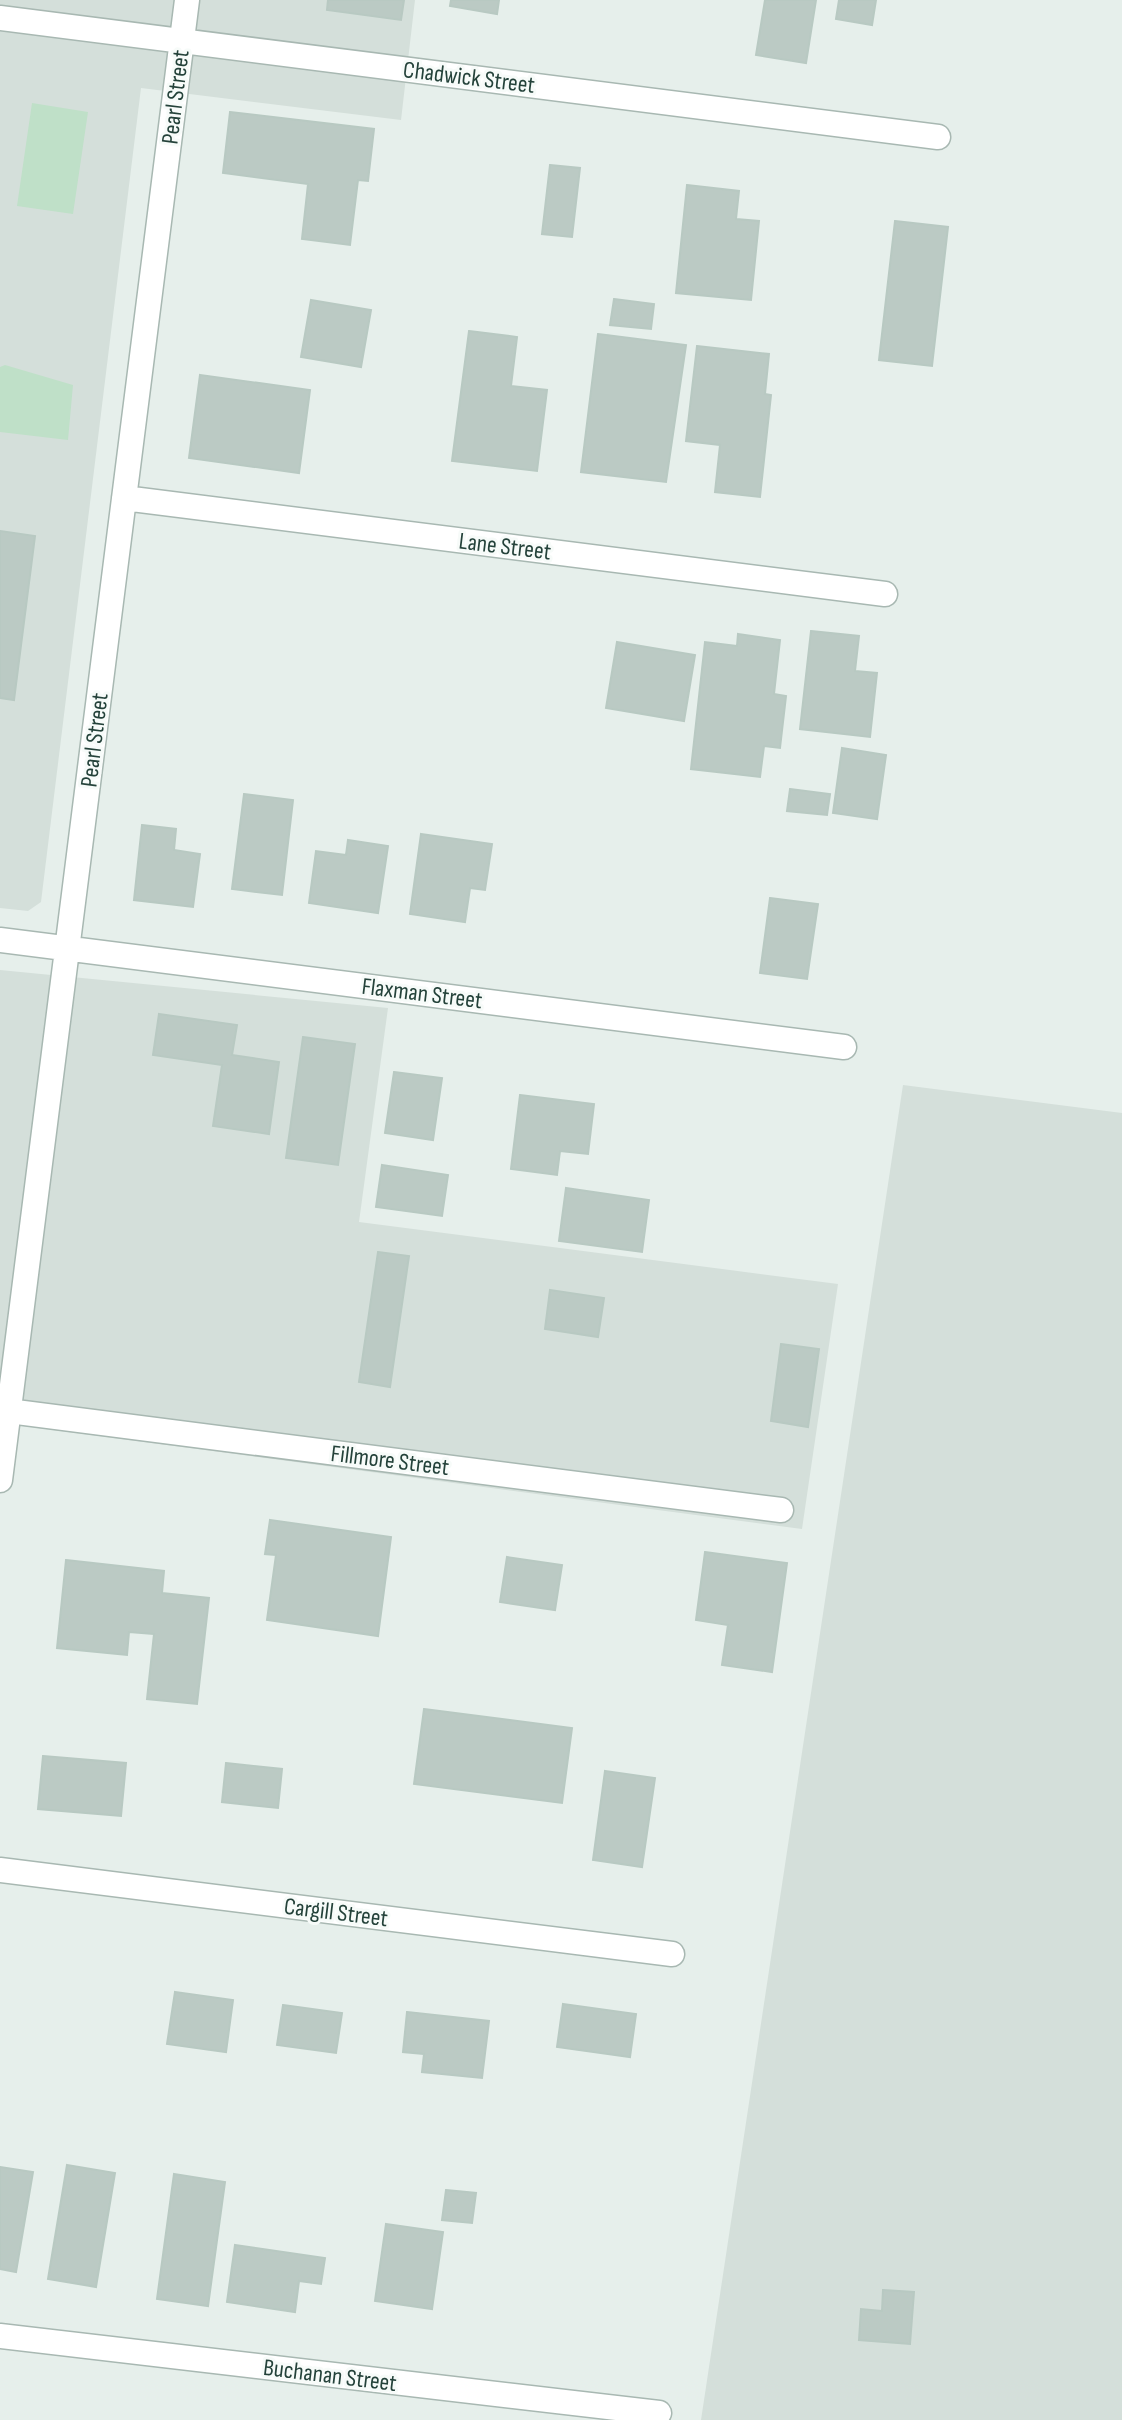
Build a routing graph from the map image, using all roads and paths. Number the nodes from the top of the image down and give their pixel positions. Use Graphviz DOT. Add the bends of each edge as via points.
graph roads {
  1 [pos="187,0"];
  2 [pos="0,18"];
  3 [pos="182,41"];
  4 [pos="938,137"];
  5 [pos="124,498"];
  6 [pos="885,594"];
  7 [pos="0,940"];
  8 [pos="68,949"];
  9 [pos="844,1047"];
  10 [pos="5,1411"];
  11 [pos="0,1480"];
  12 [pos="781,1510"];
  13 [pos="0,1870"];
  14 [pos="672,1954"];
  15 [pos="0,2336"];
  16 [pos="659,2413"];
  1 -- 3 [label="street, Pearl Street"];
  2 -- 3 [label="street, Chadwick Street"];
  3 -- 4 [label="street, Chadwick Street"];
  3 -- 5 [label="street, Pearl Street"];
  5 -- 6 [label="street, Lane Street"];
  5 -- 8 [label="street, Pearl Street"];
  7 -- 8 [label="street, Flaxman Street"];
  8 -- 9 [label="street, Flaxman Street"];
  8 -- 10 [label="street, Pearl Street"];
  10 -- 11 [label="street, Pearl Street"];
  10 -- 12 [label="street, Fillmore Street"];
  13 -- 14 [label="street, Cargill Street"];
  15 -- 16 [label="street, Buchanan Street"];
}
